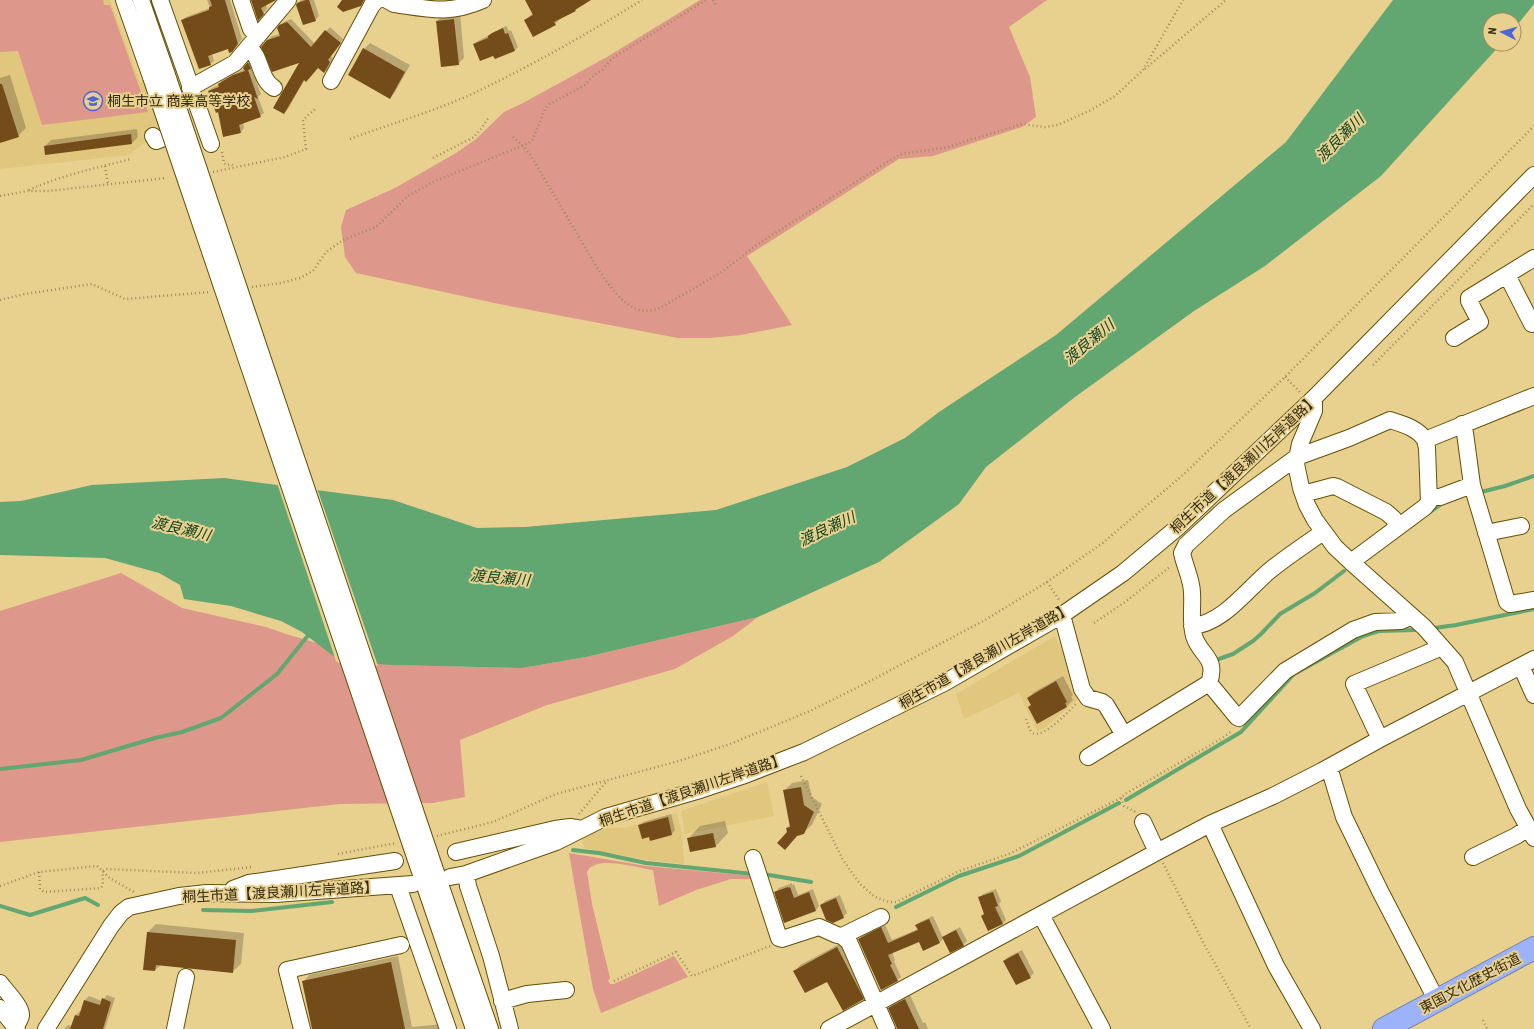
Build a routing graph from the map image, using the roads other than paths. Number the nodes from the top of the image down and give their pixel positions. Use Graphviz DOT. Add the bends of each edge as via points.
graph roads {
  1 [pos="124,0"];
  2 [pos="141,0"];
  3 [pos="160,0"];
  4 [pos="241,0"];
  5 [pos="288,0"];
  6 [pos="377,0"];
  7 [pos="387,0"];
  8 [pos="483,0"];
  9 [pos="254,42"];
  10 [pos="158,74"];
  11 [pos="331,81"];
  12 [pos="190,88"];
  13 [pos="274,88"];
  14 [pos="204,124"];
  15 [pos="153,136"];
  16 [pos="216,149"];
  17 [pos="1534,175"];
  18 [pos="1534,258"];
  19 [pos="1507,275"];
  20 [pos="1532,324"];
  21 [pos="1454,338"];
  22 [pos="1534,396"];
  23 [pos="1309,397"];
  24 [pos="1462,424"];
  25 [pos="1425,440"];
  26 [pos="1297,457"];
  27 [pos="1472,486"];
  28 [pos="1303,494"];
  29 [pos="1430,497"];
  30 [pos="1521,526"];
  31 [pos="1398,527"];
  32 [pos="1323,532"];
  33 [pos="1486,533"];
  34 [pos="1351,562"];
  35 [pos="1534,600"];
  36 [pos="1062,610"];
  37 [pos="1412,616"];
  38 [pos="1192,626"];
  39 [pos="1442,646"];
  40 [pos="1528,663"];
  41 [pos="1209,683"];
  42 [pos="1468,694"];
  43 [pos="1534,695"];
  44 [pos="1124,735"];
  45 [pos="1380,740"];
  46 [pos="1088,757"];
  47 [pos="1329,767"];
  48 [pos="1143,822"];
  49 [pos="1210,824"];
  50 [pos="576,828"];
  51 [pos="1531,833"];
  52 [pos="456,852"];
  53 [pos="1157,852"];
  54 [pos="423,856"];
  55 [pos="1473,857"];
  56 [pos="753,858"];
  57 [pos="394,861"];
  58 [pos="224,893"];
  59 [pos="1041,915"];
  60 [pos="881,917"];
  61 [pos="842,936"];
  62 [pos="401,945"];
  63 [pos="1534,948"];
  64 [pos="186,976"];
  65 [pos="0,983"];
  66 [pos="566,990"];
  67 [pos="1437,1000"];
  68 [pos="502,1001"];
  69 [pos="876,1004"];
  70 [pos="0,1008"];
  71 [pos="16,1028"];
  72 [pos="46,1029"];
  73 [pos="175,1029"];
  74 [pos="302,1029"];
  75 [pos="448,1029"];
  76 [pos="474,1029"];
  77 [pos="490,1029"];
  78 [pos="510,1029"];
  79 [pos="829,1029"];
  80 [pos="887,1029"];
  81 [pos="1102,1029"];
  82 [pos="1312,1029"];
  83 [pos="1384,1029"];
  1 -- 10 [label="street"];
  2 -- 10 [label="street"];
  3 -- 12 [label="street"];
  4 -- 9 [label="street"];
  5 -- 9 [label="street"];
  6 -- 11 [label="street"];
  7 -- 8 [label="street" via="394,4 446,10 464,8"];
  9 -- 12 [label="street" via="232,65"];
  9 -- 13 [label="street" via="266,82"];
  10 -- 54 [label="street, bridge"];
  12 -- 14 [label="street"];
  14 -- 15 [label="street" via="156,141"];
  14 -- 16 [label="street"];
  17 -- 23 [label="street, 桐生市道【渡良瀬川左岸道路】"];
  18 -- 19 [label="street"];
  19 -- 20 [label="street"];
  19 -- 21 [label="street" via="1469,298 1468,301 1480,322"];
  22 -- 24 [label="street"];
  23 -- 26 [label="street" via="1314,411"];
  23 -- 36 [label="street, 桐生市道【渡良瀬川左岸道路】" via="1178,527 1123,573"];
  24 -- 25 [label="street"];
  24 -- 27 [label="street"];
  25 -- 26 [label="street" via="1414,429 1390,420"];
  25 -- 29 [label="street"];
  26 -- 28 [label="street" via="1297,472"];
  26 -- 38 [label="street" via="1224,510 1186,545 1182,553 1191,587"];
  27 -- 29 [label="street" via="1440,497"];
  27 -- 33 [label="street"];
  28 -- 31 [label="street" via="1337,487 1386,512"];
  28 -- 32 [label="street"];
  29 -- 31 [label="street" via="1425,507"];
  30 -- 33 [label="street"];
  31 -- 34 [label="street"];
  32 -- 34 [label="street"];
  32 -- 38 [label="street" via="1277,565 1225,611 1204,624"];
  33 -- 35 [label="street" via="1507,602 1510,604"];
  34 -- 37 [label="street"];
  36 -- 44 [label="street" via="1082,689 1088,698 1102,702 1106,706"];
  36 -- 50 [label="street, 桐生市道【渡良瀬川左岸道路】" via="944,683 804,752 713,786"];
  37 -- 39 [label="street"];
  37 -- 41 [label="street" via="1401,622 1375,622 1353,630 1285,671 1239,718"];
  38 -- 41 [label="street" via="1196,641 1212,666"];
  39 -- 42 [label="street" via="1455,662"];
  39 -- 45 [label="street" via="1354,684"];
  40 -- 42 [label="street"];
  40 -- 43 [label="street"];
  41 -- 44 [label="street"];
  42 -- 45 [label="street"];
  42 -- 51 [label="street" via="1518,810"];
  44 -- 46 [label="street"];
  45 -- 47 [label="street"];
  47 -- 49 [label="street"];
  47 -- 67 [label="street" via="1344,817"];
  48 -- 53 [label="street"];
  49 -- 53 [label="street"];
  49 -- 82 [label="street" via="1276,966"];
  50 -- 52 [label="street"];
  50 -- 68 [label="street, 桐生市道【渡良瀬川左岸道路】" via="556,842 458,876 468,886 491,956"];
  51 -- 55 [label="street" via="1516,836"];
  53 -- 59 [label="street"];
  54 -- 76 [label="street"];
  54 -- 77 [label="street"];
  56 -- 61 [label="street" via="779,938 819,927"];
  57 -- 58 [label="street" via="249,883"];
  58 -- 72 [label="street, 桐生市道【渡良瀬川左岸道路】" via="179,896 125,909 110,926"];
  58 -- 75 [label="street, 桐生市道【渡良瀬川左岸道路】" via="275,894 405,885"];
  59 -- 69 [label="street"];
  59 -- 81 [label="street"];
  60 -- 61 [label="street"];
  61 -- 69 [label="street" via="849,942"];
  62 -- 74 [label="street" via="287,970"];
  63 -- 67 [label="highway, 東国文化歴史街道"];
  64 -- 73 [label="street"];
  65 -- 71 [label="street" via="21,1012"];
  66 -- 68 [label="street" via="527,994"];
  67 -- 83 [label="highway, 東国文化歴史街道"];
  68 -- 78 [label="street"];
  69 -- 79 [label="street"];
  69 -- 80 [label="street"];
  70 -- 71 [label="street"];
}
